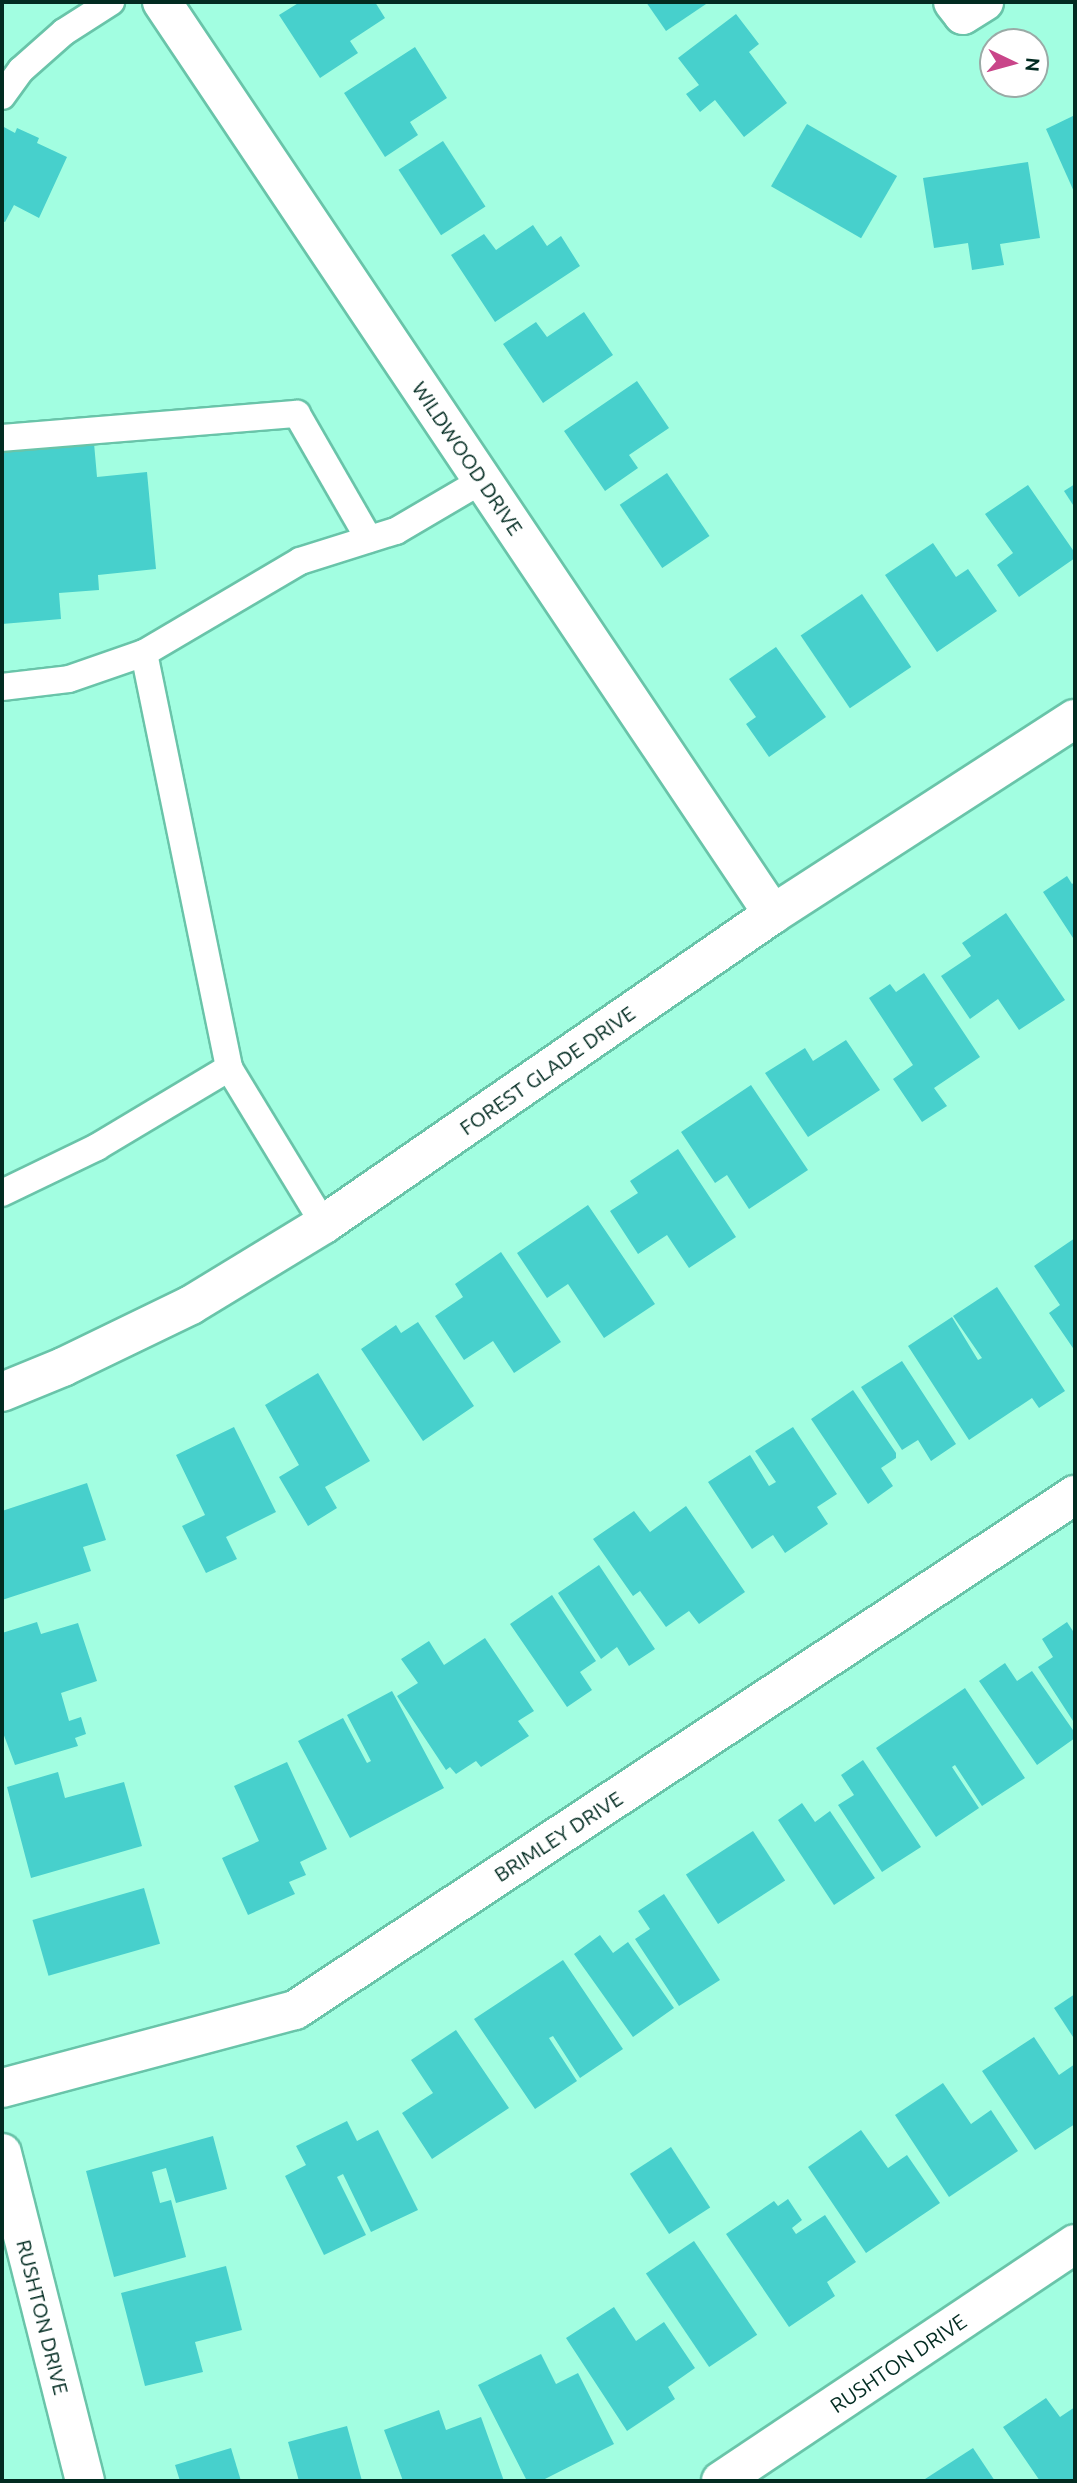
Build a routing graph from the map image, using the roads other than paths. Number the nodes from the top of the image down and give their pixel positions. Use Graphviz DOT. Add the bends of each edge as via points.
graph roads {
  1 [pos="111,2"];
  2 [pos="162,2"];
  3 [pos="953,2"];
  4 [pos="984,2"];
  5 [pos="2,96"];
  6 [pos="2,438"];
  7 [pos="483,480"];
  8 [pos="369,539"];
  9 [pos="144,653"];
  10 [pos="2,687"];
  11 [pos="1075,719"];
  12 [pos="774,914"];
  13 [pos="229,1068"];
  14 [pos="2,1193"];
  15 [pos="324,1224"];
  16 [pos="2,1391"];
  17 [pos="1075,1495"];
  18 [pos="2,2088"];
  19 [pos="2,2153"];
  20 [pos="1075,2244"];
  21 [pos="85,2481"];
  22 [pos="721,2481"];
  1 -- 5 [label="lane" via="64,32 21,70"];
  2 -- 7 [label="street, WILDWOOD DRIVE"];
  3 -- 4 [label="street" via="962,16"];
  6 -- 8 [label="lane" via="297,414"];
  7 -- 8 [label="lane" via="396,531"];
  7 -- 12 [label="street, WILDWOOD DRIVE"];
  8 -- 9 [label="lane" via="300,561"];
  9 -- 10 [label="lane" via="69,679"];
  9 -- 13 [label="lane"];
  11 -- 12 [label="street, FOREST GLADE DRIVE"];
  12 -- 15 [label="street, FOREST GLADE DRIVE"];
  13 -- 14 [label="lane" via="97,1147"];
  13 -- 15 [label="lane"];
  15 -- 16 [label="street, FOREST GLADE DRIVE" via="191,1305"];
  17 -- 18 [label="street, BRIMLEY DRIVE" via="295,2010"];
  19 -- 21 [label="street, RUSHTON DRIVE"];
  20 -- 22 [label="street, RUSHTON DRIVE"];
}
